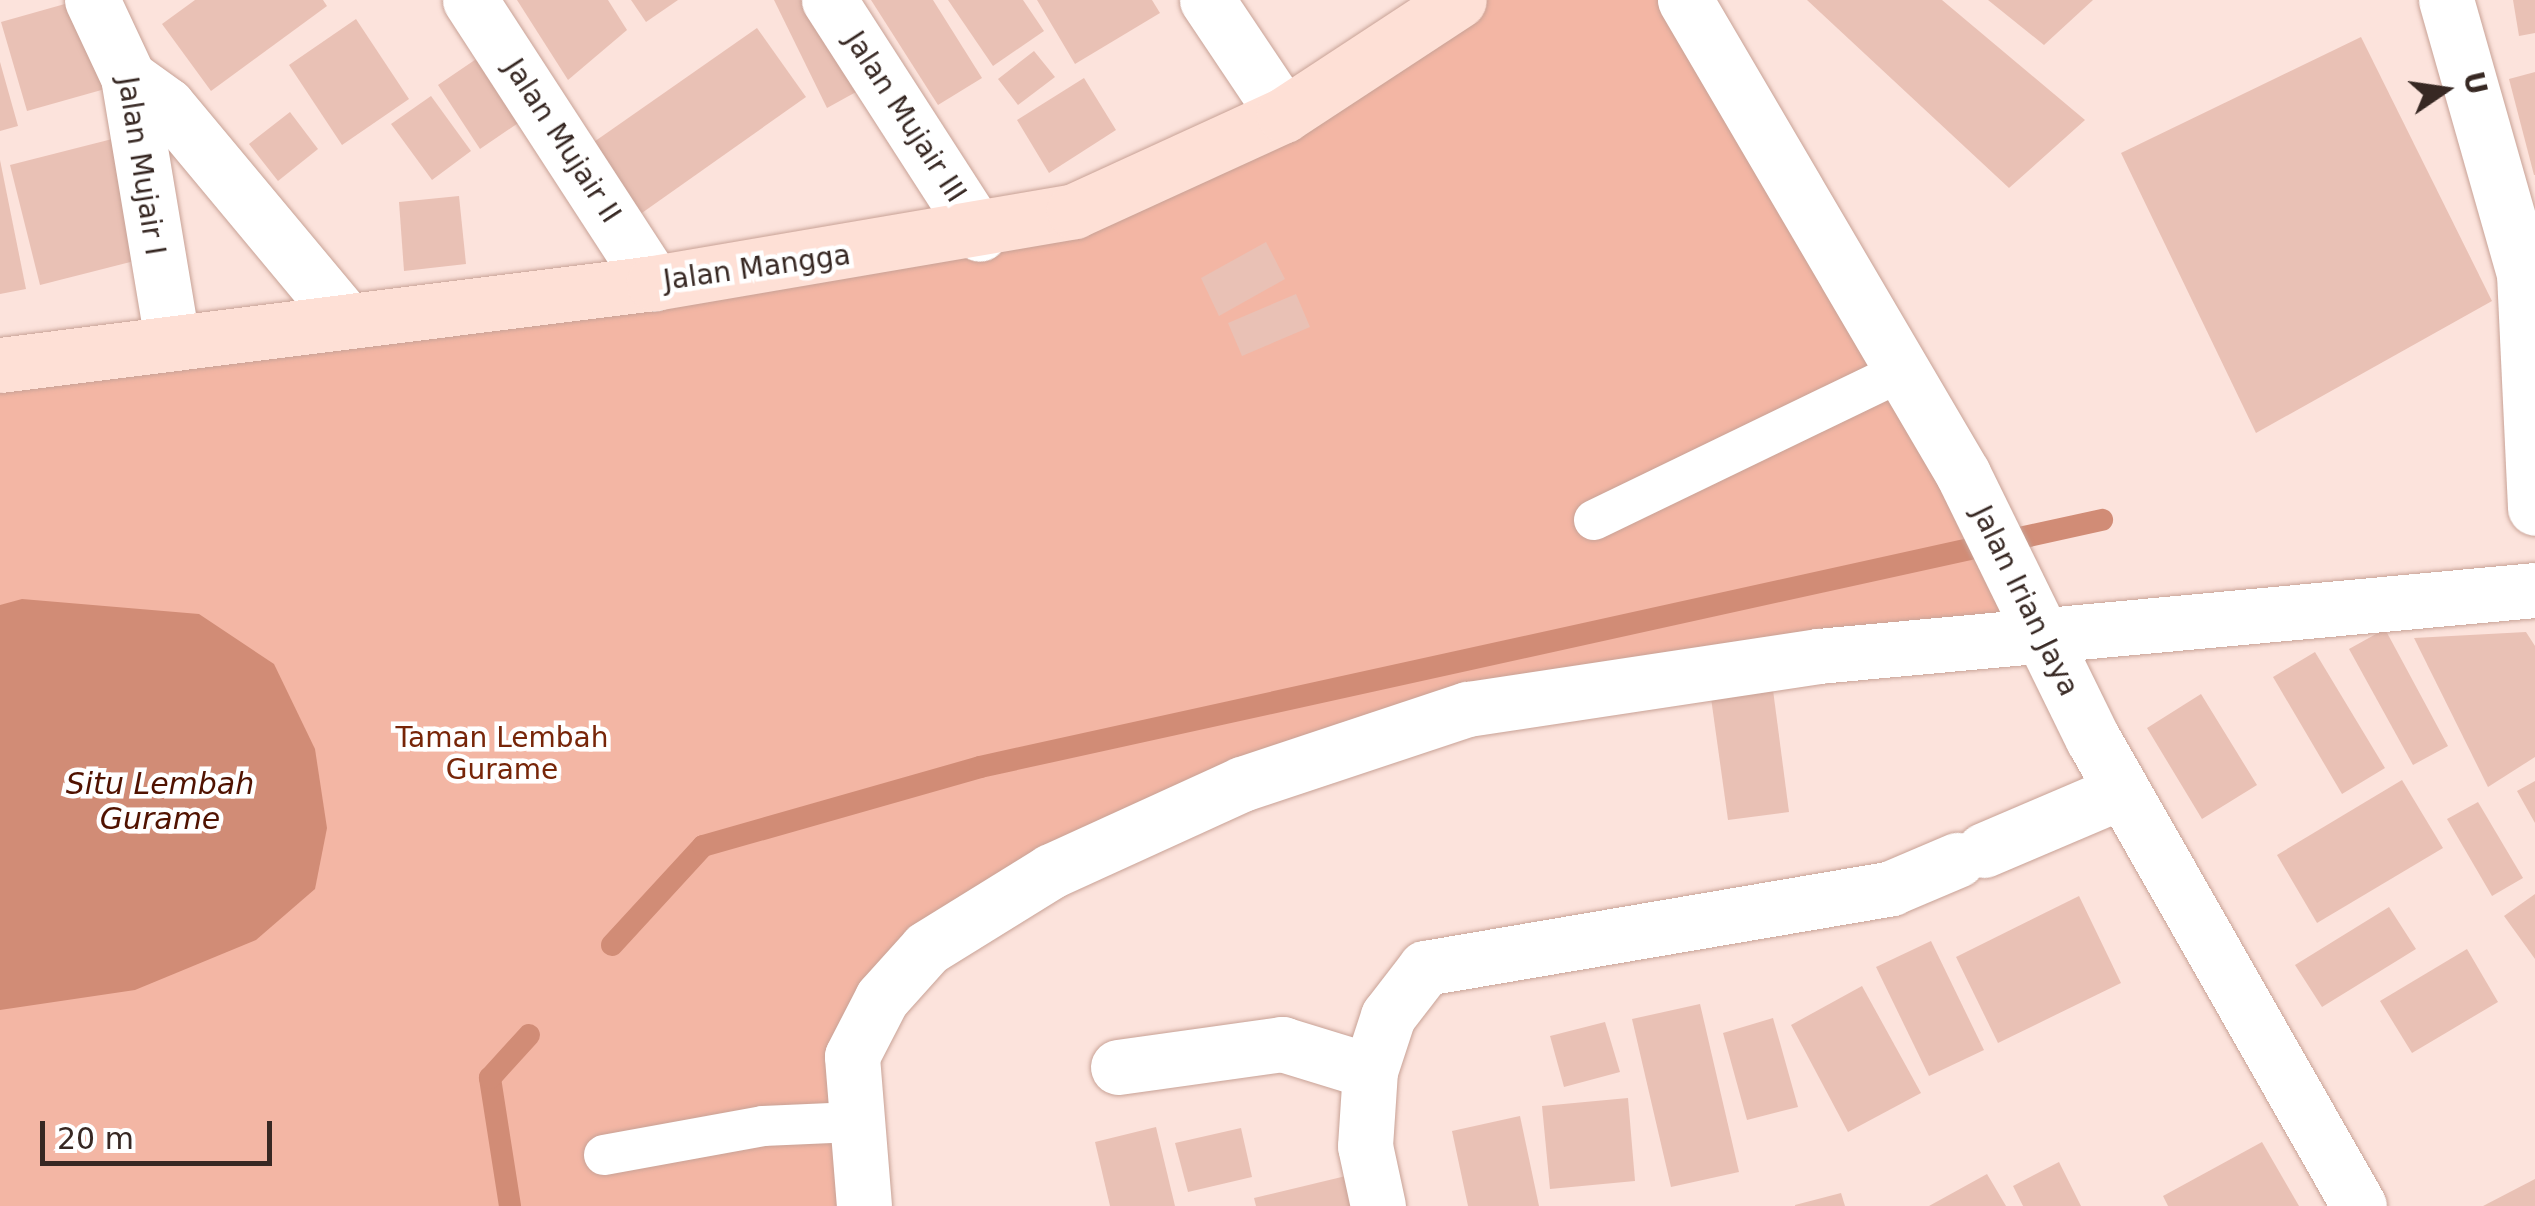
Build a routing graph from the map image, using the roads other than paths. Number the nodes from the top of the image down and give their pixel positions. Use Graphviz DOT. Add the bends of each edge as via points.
graph roads {
  1 [pos="92,0"];
  2 [pos="470,0"];
  3 [pos="829,0"];
  4 [pos="1207,0"];
  5 [pos="1459,0"];
  6 [pos="1685,0"];
  7 [pos="2446,0"];
  8 [pos="128,77"];
  9 [pos="1284,115"];
  10 [pos="980,234"];
  11 [pos="2529,272"];
  12 [pos="654,283"];
  13 [pos="343,316"];
  14 [pos="172,339"];
  15 [pos="0,365"];
  16 [pos="1902,371"];
  17 [pos="2535,508"];
  18 [pos="1594,520"];
  19 [pos="2535,590"];
  20 [pos="2040,632"];
  21 [pos="2122,792"];
  22 [pos="1118,1067"];
  23 [pos="1370,1071"];
  24 [pos="854,1122"];
  25 [pos="604,1155"];
  26 [pos="2352,1203"];
  27 [pos="864,1206"];
  28 [pos="1378,1206"];
  1 -- 8 [label="street, Jalan Mujair I"];
  2 -- 12 [label="street, Jalan Mujair II"];
  3 -- 10 [label="street, Jalan Mujair III"];
  4 -- 9 [label="street"];
  5 -- 9 [label="street, Jalan Mangga"];
  6 -- 16 [label="street, Jalan Irian Jaya"];
  7 -- 11 [label="street"];
  8 -- 13 [label="street" via="166,105"];
  8 -- 14 [label="street, Jalan Mujair I"];
  9 -- 10 [label="street, Jalan Mangga" via="1131,191"];
  10 -- 12 [label="street, Jalan Mangga"];
  11 -- 17 [label="street"];
  12 -- 13 [label="street, Jalan Mangga"];
  13 -- 14 [label="street, Jalan Mangga"];
  14 -- 15 [label="street, Jalan Mangga"];
  16 -- 18 [label="lane"];
  16 -- 20 [label="street, Jalan Irian Jaya" via="1963,474"];
  19 -- 20 [label="street"];
  20 -- 21 [label="street, Jalan Irian Jaya"];
  20 -- 24 [label="street" via="1468,709 1242,784 1050,871 927,948 882,998 852,1056"];
  21 -- 23 [label="street" via="1891,888 1425,968 1388,1016"];
  21 -- 26 [label="street, Jalan Irian Jaya"];
  22 -- 23 [label="street" via="1282,1044"];
  23 -- 28 [label="street" via="1365,1146"];
  24 -- 25 [label="lane" via="762,1126"];
  24 -- 27 [label="street"];
}
